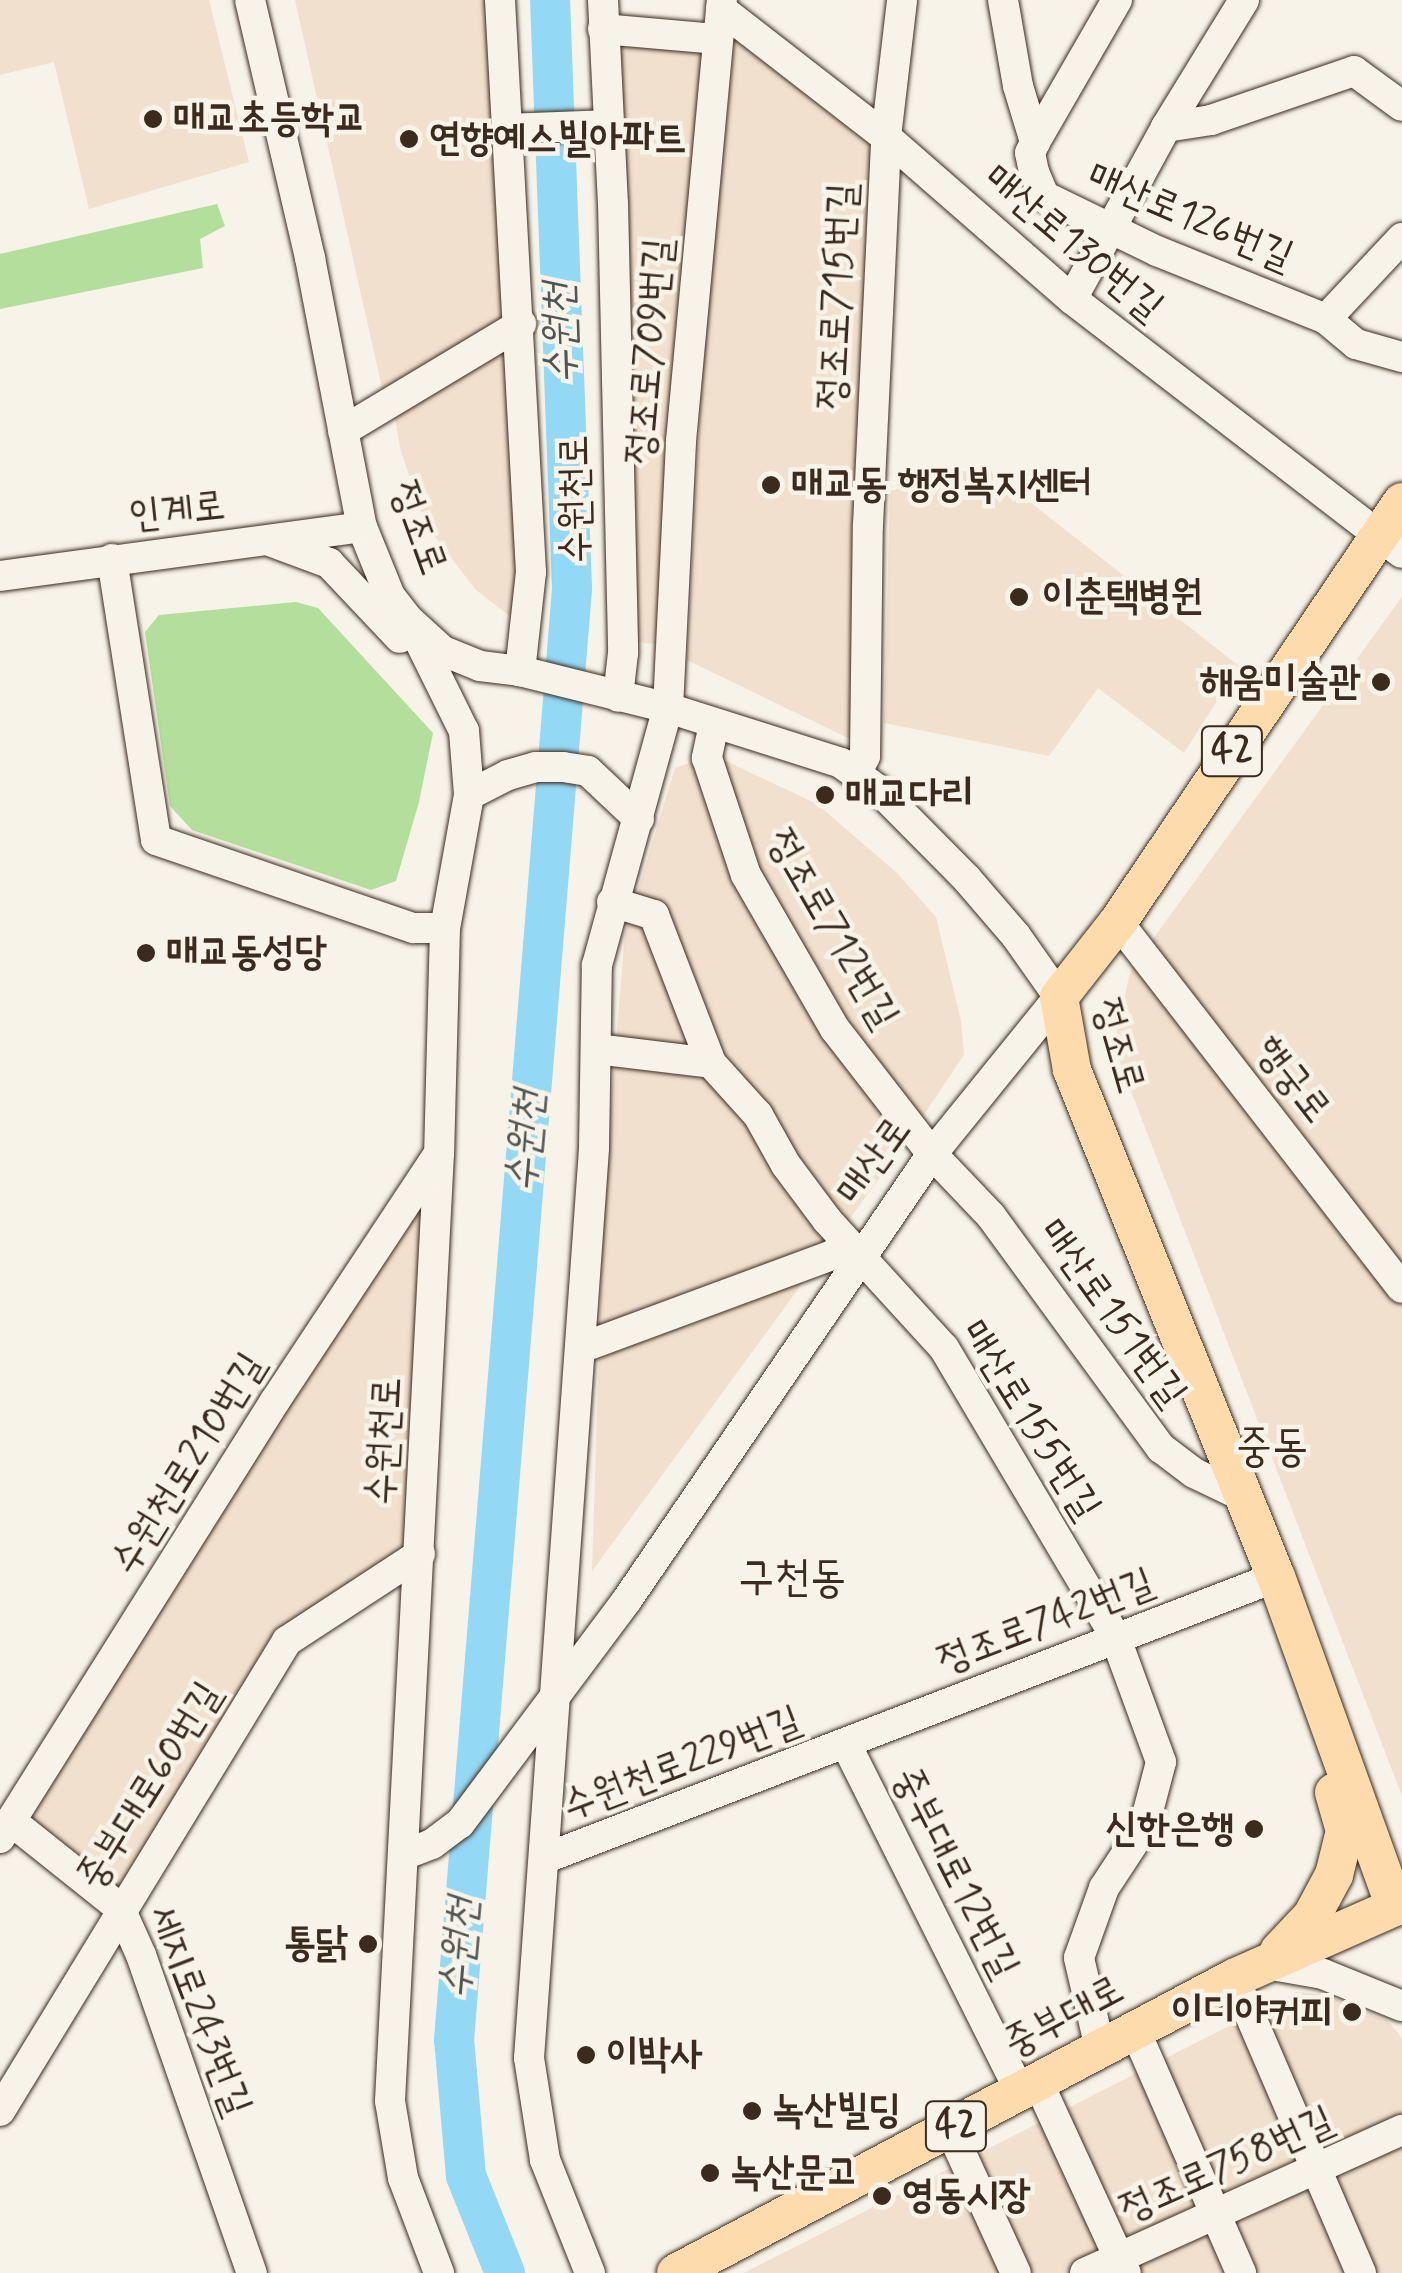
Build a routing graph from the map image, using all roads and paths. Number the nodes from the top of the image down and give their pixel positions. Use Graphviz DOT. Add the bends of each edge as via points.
graph roads {
  1 [pos="250,0"];
  2 [pos="500,0"];
  3 [pos="902,0"];
  4 [pos="1003,0"];
  5 [pos="1117,0"];
  6 [pos="1244,0"];
  7 [pos="603,14"];
  8 [pos="720,16"];
  9 [pos="1402,106"];
  10 [pos="609,124"];
  11 [pos="1166,127"];
  12 [pos="507,129"];
  13 [pos="886,136"];
  14 [pos="1035,142"];
  15 [pos="1112,225"];
  16 [pos="1402,238"];
  17 [pos="1072,299"];
  18 [pos="1326,320"];
  19 [pos="520,324"];
  20 [pos="1402,358"];
  21 [pos="343,431"];
  22 [pos="1402,502"];
  23 [pos="362,527"];
  24 [pos="270,541"];
  25 [pos="1389,544"];
  26 [pos="112,558"];
  27 [pos="0,576"];
  28 [pos="410,620"];
  29 [pos="525,673"];
  30 [pos="438,680"];
  31 [pos="613,696"];
  32 [pos="668,708"];
  33 [pos="714,724"];
  34 [pos="856,774"];
  35 [pos="469,795"];
  36 [pos="639,820"];
  37 [pos="612,902"];
  38 [pos="1118,922"];
  39 [pos="445,928"];
  40 [pos="1059,998"];
  41 [pos="596,1048"];
  42 [pos="711,1063"];
  43 [pos="440,1153"];
  44 [pos="932,1154"];
  45 [pos="862,1256"];
  46 [pos="1402,1288"];
  47 [pos="581,1348"];
  48 [pos="1244,1498"];
  49 [pos="420,1554"];
  50 [pos="1276,1578"];
  51 [pos="1115,1636"];
  52 [pos="547,1705"];
  53 [pos="1331,1731"];
  54 [pos="846,1744"];
  55 [pos="5,1830"];
  56 [pos="418,1849"];
  57 [pos="546,1858"];
  58 [pos="120,1908"];
  59 [pos="1400,1908"];
  60 [pos="1250,1970"];
  61 [pos="1402,2006"];
  62 [pos="1135,2030"];
  63 [pos="1100,2048"];
  64 [pos="1029,2086"];
  65 [pos="0,2110"];
  66 [pos="950,2129"];
  67 [pos="1402,2130"];
  68 [pos="1317,2169"];
  69 [pos="1216,2214"];
  70 [pos="1123,2265"];
  71 [pos="252,2273"];
  72 [pos="440,2273"];
  73 [pos="590,2273"];
  74 [pos="676,2273"];
  75 [pos="1016,2273"];
  76 [pos="1085,2273"];
  77 [pos="1241,2273"];
  78 [pos="1361,2273"];
  1 -- 21 [label="street, 정조로"];
  2 -- 12 [label="street, 수원천로"];
  3 -- 13 [label="street, 정조로715번길"];
  4 -- 14 [label="street, 매산로126번길"];
  5 -- 14 [label="street"];
  6 -- 11 [label="street"];
  7 -- 8 [label="street"];
  7 -- 10 [label="street, 수원천로"];
  8 -- 13 [label="street, 매산로130번길"];
  8 -- 32 [label="street, 정조로709번길" via="681,442"];
  9 -- 11 [label="street, 매산로126번길" via="1354,71 1210,120"];
  10 -- 12 [label="street"];
  10 -- 31 [label="street, 수원천로" via="622,653"];
  11 -- 15 [label="street"];
  12 -- 19 [label="street, 수원천로"];
  13 -- 17 [label="street, 매산로130번길"];
  13 -- 34 [label="street, 정조로715번길" via="865,756"];
  14 -- 15 [label="street, 매산로126번길" via="1030,152 1044,196"];
  15 -- 17 [label="street"];
  15 -- 18 [label="street, 매산로126번길"];
  16 -- 18 [label="street, 매산로126번길"];
  17 -- 25 [label="street, 매산로130번길"];
  18 -- 20 [label="street, 매산로126번길" via="1356,344"];
  19 -- 21 [label="street"];
  19 -- 29 [label="street, 수원천로" via="531,572"];
  21 -- 23 [label="street, 정조로"];
  22 -- 25 [label="main road, 매산로 / 42"];
  23 -- 24 [label="street, 인계로"];
  23 -- 28 [label="street, 정조로" via="390,596"];
  24 -- 26 [label="street, 인계로"];
  24 -- 30 [label="street" via="329,563"];
  25 -- 38 [label="main road, 매산로 / 42"];
  26 -- 27 [label="street, 인계로"];
  26 -- 39 [label="street" via="156,840 413,928"];
  28 -- 29 [label="street, 정조로" via="443,651"];
  28 -- 30 [label="street, 수원천로"];
  29 -- 31 [label="street, 정조로"];
  30 -- 35 [label="street, 수원천로" via="464,731"];
  31 -- 32 [label="street, 정조로"];
  32 -- 33 [label="street, 정조로"];
  32 -- 36 [label="street"];
  33 -- 34 [label="street, 정조로" via="841,763"];
  33 -- 44 [label="street, 정조로712번길" via="707,758 746,876 835,1029"];
  34 -- 40 [label="street, 정조로" via="967,879"];
  35 -- 36 [label="street" via="508,774 563,767 588,771"];
  35 -- 39 [label="street, 수원천로"];
  36 -- 37 [label="street"];
  37 -- 41 [label="street" via="598,965"];
  37 -- 42 [label="street" via="654,914"];
  38 -- 40 [label="main road, 매산로 / 42"];
  38 -- 46 [label="street, 행궁로"];
  39 -- 43 [label="street, 수원천로"];
  40 -- 44 [label="street, 매산로"];
  40 -- 48 [label="main road, 정조로 / 42" via="1072,1070"];
  41 -- 42 [label="street"];
  41 -- 47 [label="street"];
  42 -- 45 [label="street, 매산로155번길"];
  43 -- 49 [label="street, 수원천로"];
  43 -- 55 [label="street, 수원천로210번길"];
  44 -- 45 [label="street, 매산로"];
  44 -- 48 [label="street, 매산로151번길" via="991,1216 1161,1448"];
  45 -- 47 [label="street" via="832,1255"];
  45 -- 51 [label="street, 매산로155번길" via="944,1348"];
  45 -- 52 [label="street, 매산로" via="628,1600"];
  47 -- 52 [label="street"];
  48 -- 50 [label="main road, 정조로 / 42"];
  49 -- 56 [label="street, 수원천로"];
  49 -- 58 [label="street, 중부대로60번길" via="287,1641"];
  50 -- 51 [label="street, 정조로742번길"];
  50 -- 53 [label="main road, 정조로 / 42"];
  51 -- 54 [label="street, 정조로742번길"];
  51 -- 63 [label="street, 매산로155번길" via="1161,1762 1144,1827 1104,1888 1079,1958"];
  52 -- 56 [label="street, 매산로" via="460,1824"];
  52 -- 57 [label="street"];
  53 -- 59 [label="main road, 정조로 / 42"];
  53 -- 60 [label="main road" via="1324,1769 1345,1831 1340,1855 1321,1903"];
  54 -- 57 [label="street, 수원천로229번길"];
  54 -- 64 [label="street, 중부대로12번길"];
  55 -- 58 [label="street, 세지로243번길"];
  56 -- 72 [label="street, 수원천로" via="390,2100 403,2178"];
  57 -- 73 [label="street" via="529,2058 545,2160"];
  58 -- 65 [label="street, 중부대로60번길"];
  58 -- 71 [label="street, 세지로243번길"];
  59 -- 60 [label="main road, 중부대로 / 42"];
  60 -- 61 [label="street" via="1323,1974"];
  60 -- 62 [label="main road, 중부대로 / 42"];
  60 -- 68 [label="street"];
  62 -- 63 [label="main road, 중부대로 / 42"];
  62 -- 69 [label="street"];
  63 -- 64 [label="main road, 중부대로 / 42"];
  64 -- 66 [label="main road, 중부대로 / 42"];
  64 -- 70 [label="street, 중부대로12번길"];
  66 -- 74 [label="main road, 중부대로 / 42"];
  66 -- 75 [label="street"];
  67 -- 68 [label="street, 정조로758번길"];
  68 -- 69 [label="street, 정조로758번길"];
  68 -- 78 [label="street"];
  69 -- 70 [label="street, 정조로758번길"];
  69 -- 77 [label="street"];
  70 -- 76 [label="street, 정조로758번길"];
}
